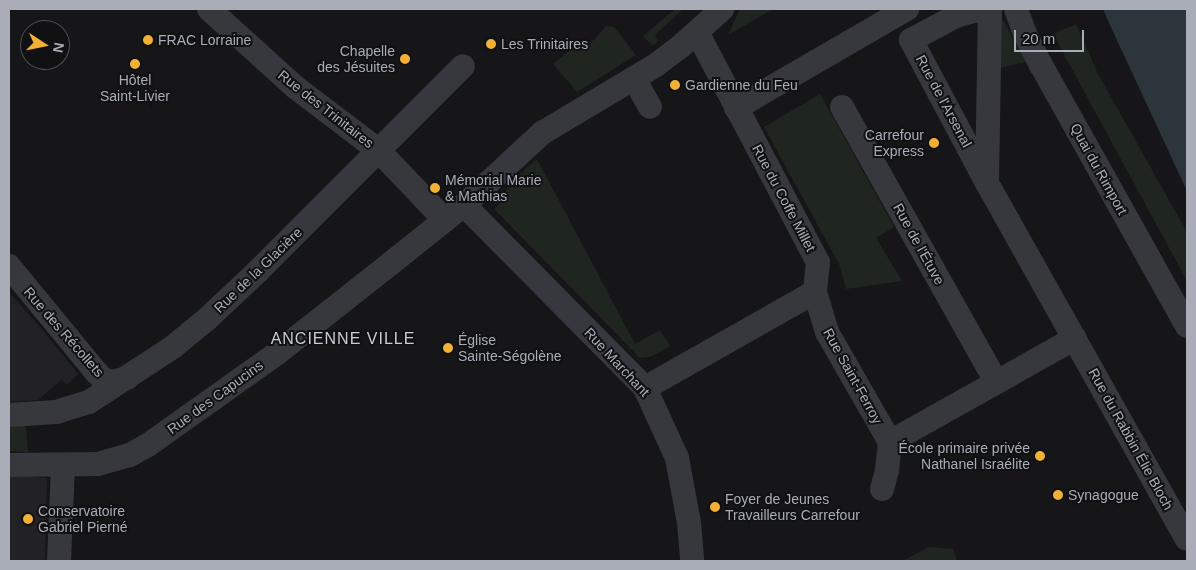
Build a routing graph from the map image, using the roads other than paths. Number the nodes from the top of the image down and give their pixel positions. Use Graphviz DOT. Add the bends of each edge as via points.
graph roads {
  1 [pos="209,9"];
  2 [pos="722,9"];
  3 [pos="907,9"];
  4 [pos="1016,9"];
  5 [pos="989,10"];
  6 [pos="697,32"];
  7 [pos="463,66"];
  8 [pos="634,79"];
  9 [pos="650,107"];
  10 [pos="842,107"];
  11 [pos="736,108"];
  12 [pos="378,150"];
  13 [pos="988,183"];
  14 [pos="464,205"];
  15 [pos="445,220"];
  16 [pos="9,266"];
  17 [pos="815,292"];
  18 [pos="1187,326"];
  19 [pos="1075,338"];
  20 [pos="127,378"];
  21 [pos="996,381"];
  22 [pos="645,388"];
  23 [pos="9,415"];
  24 [pos="890,442"];
  25 [pos="9,465"];
  26 [pos="63,466"];
  27 [pos="882,489"];
  28 [pos="1187,539"];
  29 [pos="59,561"];
  30 [pos="692,561"];
  1 -- 12 [label="street, Rue des Trinitaires" via="295,88"];
  2 -- 6 [label="street, Rue des Capucins"];
  3 -- 11 [label="street"];
  4 -- 18 [label="street, Quai du Rimport" via="1041,65"];
  5 -- 13 [label="street, Rue de l'Arsenal"];
  5 -- 13 [label="street, Rue de l'Arsenal" via="956,16 911,40"];
  6 -- 8 [label="street, Rue des Capucins"];
  6 -- 11 [label="street, Rue du Coffe Millet"];
  7 -- 12 [label="street, Rue des Trinitaires"];
  8 -- 9 [label="street"];
  8 -- 14 [label="street, Rue des Capucins" via="542,132"];
  10 -- 21 [label="street, Rue de l'Étuve"];
  11 -- 17 [label="street, Rue du Coffe Millet" via="818,262"];
  12 -- 15 [label="street"];
  12 -- 20 [label="street, Rue de la Glacière" via="328,204 207,319"];
  13 -- 19 [label="street, Rue de l'Arsenal"];
  14 -- 15 [label="street, Rue des Capucins"];
  14 -- 22 [label="street, Rue Marchant"];
  15 -- 26 [label="street, Rue des Capucins" via="276,354 148,446 109,462"];
  16 -- 20 [label="street, Rue des Récollets" via="104,380 113,382"];
  17 -- 22 [label="street"];
  17 -- 24 [label="street, Rue Saint-Ferroy" via="827,332"];
  19 -- 21 [label="street"];
  19 -- 28 [label="street, Rue du Rabbin Élie Bloch"];
  20 -- 23 [label="street, Rue de la Glacière" via="72,409"];
  21 -- 24 [label="street"];
  22 -- 30 [label="street, Rue Marchant" via="677,458 689,523"];
  24 -- 27 [label="street"];
  25 -- 26 [label="street, Rue des Capucins"];
  26 -- 29 [label="street"];
}
